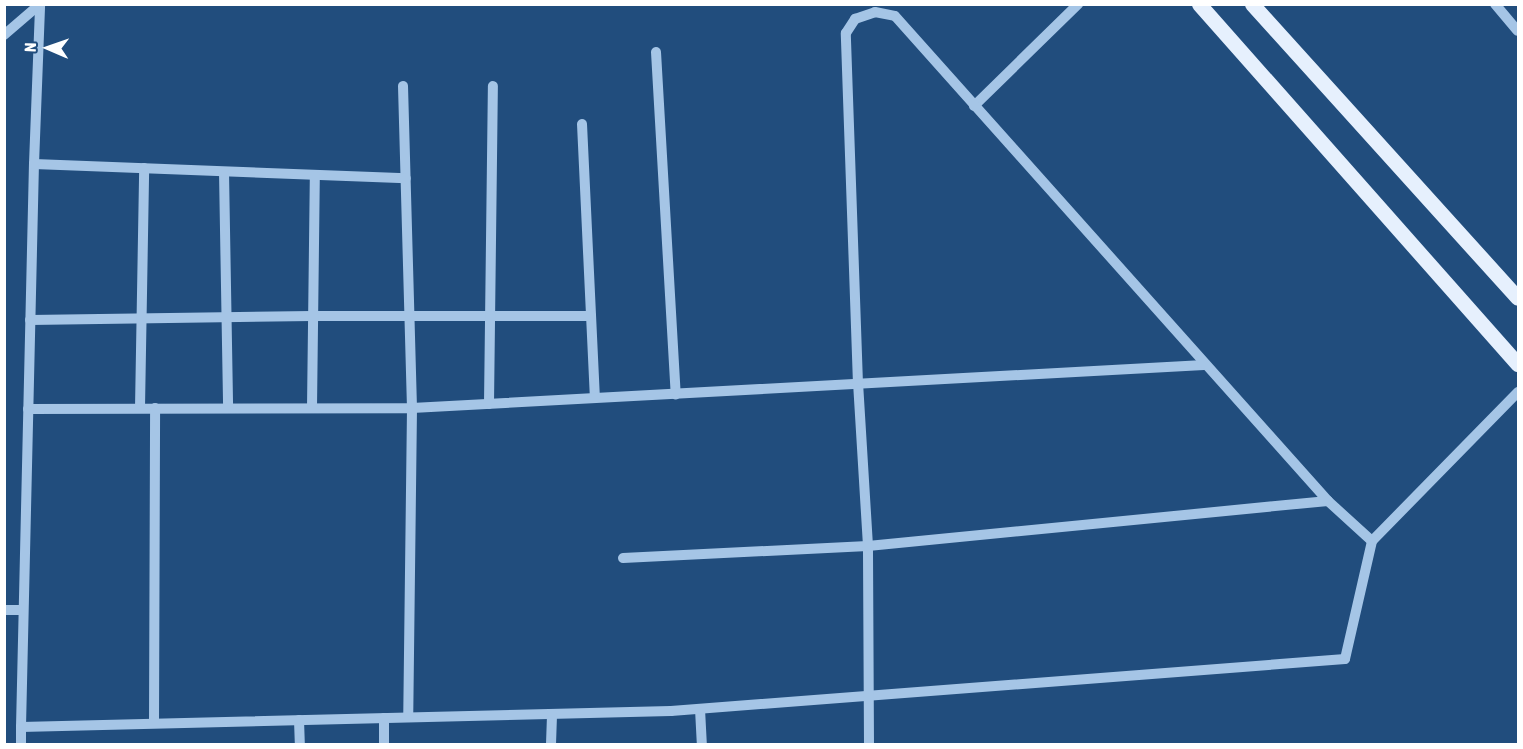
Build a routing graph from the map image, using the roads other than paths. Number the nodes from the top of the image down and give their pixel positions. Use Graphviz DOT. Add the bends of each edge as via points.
graph roads {
  1 [pos="1078,4"];
  2 [pos="1199,4"];
  3 [pos="1252,4"];
  4 [pos="1495,4"];
  5 [pos="40,5"];
  6 [pos="1518,31"];
  7 [pos="4,35"];
  8 [pos="656,52"];
  9 [pos="493,86"];
  10 [pos="403,87"];
  11 [pos="974,106"];
  12 [pos="582,124"];
  13 [pos="34,164"];
  14 [pos="144,168"];
  15 [pos="224,172"];
  16 [pos="315,176"];
  17 [pos="406,178"];
  18 [pos="1518,298"];
  19 [pos="312,316"];
  20 [pos="491,316"];
  21 [pos="591,316"];
  22 [pos="410,317"];
  23 [pos="229,319"];
  24 [pos="30,320"];
  25 [pos="141,321"];
  26 [pos="1518,364"];
  27 [pos="1204,365"];
  28 [pos="858,384"];
  29 [pos="1518,392"];
  30 [pos="676,394"];
  31 [pos="595,398"];
  32 [pos="489,404"];
  33 [pos="140,408"];
  34 [pos="155,408"];
  35 [pos="228,408"];
  36 [pos="312,408"];
  37 [pos="412,408"];
  38 [pos="28,409"];
  39 [pos="1328,501"];
  40 [pos="1372,541"];
  41 [pos="868,546"];
  42 [pos="623,558"];
  43 [pos="4,610"];
  44 [pos="23,610"];
  45 [pos="867,696"];
  46 [pos="700,709"];
  47 [pos="552,714"];
  48 [pos="408,717"];
  49 [pos="384,718"];
  50 [pos="299,720"];
  51 [pos="154,722"];
  52 [pos="21,727"];
  53 [pos="21,744"];
  54 [pos="300,744"];
  55 [pos="384,744"];
  56 [pos="551,744"];
  57 [pos="702,744"];
  58 [pos="869,744"];
  1 -- 11 [label="street"];
  2 -- 26 [label="main road"];
  3 -- 18 [label="main road"];
  4 -- 6 [label="street"];
  5 -- 7 [label="street"];
  5 -- 13 [label="street"];
  8 -- 30 [label="street"];
  9 -- 20 [label="street"];
  10 -- 17 [label="street"];
  11 -- 27 [label="street"];
  11 -- 28 [label="street" via="895,16 875,12 855,19 846,33"];
  12 -- 21 [label="street"];
  13 -- 14 [label="street"];
  13 -- 24 [label="street"];
  14 -- 15 [label="street"];
  14 -- 25 [label="street"];
  15 -- 16 [label="street"];
  15 -- 23 [label="street"];
  16 -- 17 [label="street"];
  16 -- 19 [label="street"];
  17 -- 22 [label="street"];
  19 -- 22 [label="street"];
  19 -- 23 [label="street"];
  19 -- 36 [label="street"];
  20 -- 21 [label="street"];
  20 -- 22 [label="street"];
  20 -- 32 [label="street"];
  21 -- 31 [label="street"];
  22 -- 37 [label="street"];
  23 -- 25 [label="street"];
  23 -- 35 [label="street"];
  24 -- 25 [label="street"];
  24 -- 38 [label="street"];
  25 -- 33 [label="street"];
  27 -- 28 [label="street"];
  27 -- 39 [label="street"];
  28 -- 30 [label="street"];
  28 -- 41 [label="street"];
  29 -- 40 [label="street"];
  30 -- 31 [label="street"];
  31 -- 32 [label="street"];
  32 -- 37 [label="street"];
  33 -- 34 [label="street"];
  33 -- 38 [label="street"];
  34 -- 35 [label="street"];
  34 -- 51 [label="street"];
  35 -- 36 [label="street"];
  36 -- 37 [label="street"];
  37 -- 48 [label="street"];
  38 -- 44 [label="street"];
  39 -- 40 [label="street"];
  39 -- 41 [label="street"];
  40 -- 45 [label="street" via="1345,659"];
  41 -- 42 [label="street"];
  41 -- 45 [label="street"];
  43 -- 44 [label="street"];
  44 -- 52 [label="street"];
  45 -- 46 [label="street"];
  45 -- 58 [label="street"];
  46 -- 47 [label="street"];
  46 -- 57 [label="street"];
  47 -- 48 [label="street"];
  47 -- 56 [label="street"];
  48 -- 49 [label="street"];
  49 -- 50 [label="street"];
  49 -- 55 [label="street"];
  50 -- 51 [label="street"];
  50 -- 54 [label="street"];
  51 -- 52 [label="street"];
  52 -- 53 [label="street"];
}
